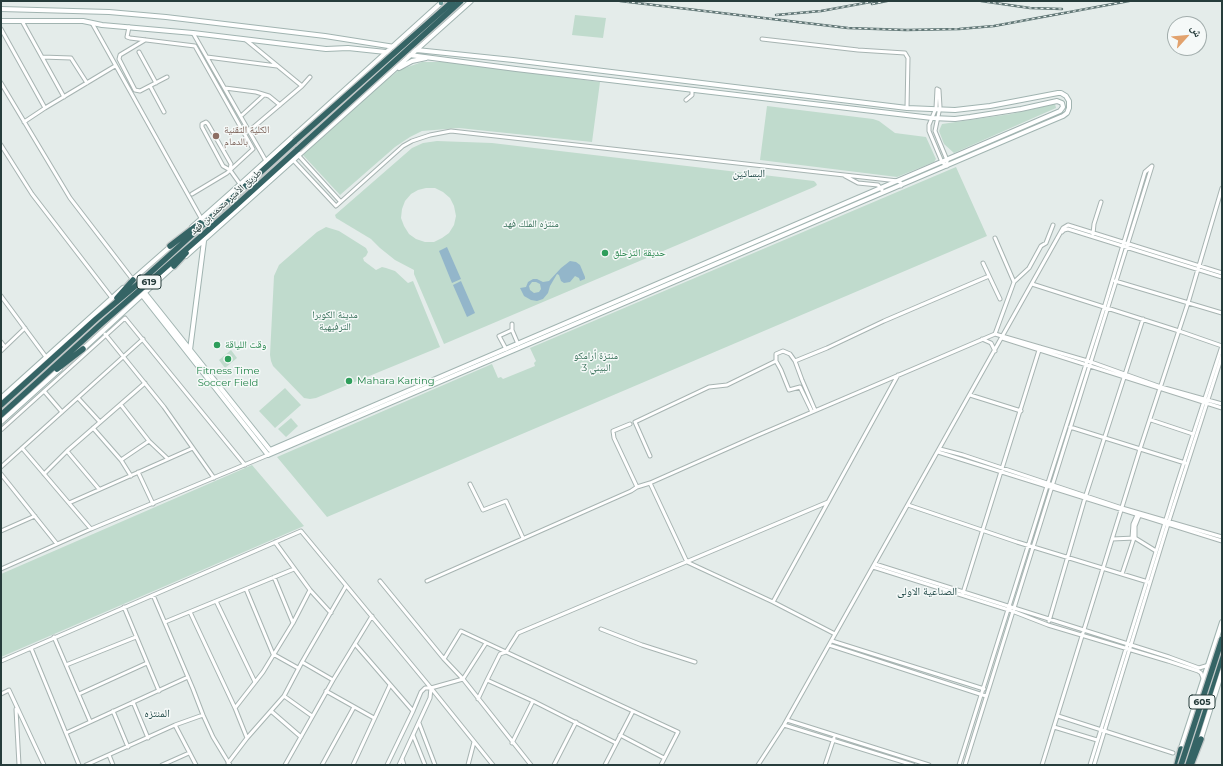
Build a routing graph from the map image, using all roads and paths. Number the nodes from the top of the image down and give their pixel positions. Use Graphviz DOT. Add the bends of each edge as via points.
graph roads {
  1 [pos="443,1"];
  2 [pos="453,1"];
  3 [pos="461,1"];
  4 [pos="471,1"];
  5 [pos="1,9"];
  6 [pos="444,9"];
  7 [pos="1,21"];
  8 [pos="22,21"];
  9 [pos="92,23"];
  10 [pos="128,27"];
  11 [pos="1,29"];
  12 [pos="193,33"];
  13 [pos="245,39"];
  14 [pos="762,39"];
  15 [pos="145,40"];
  16 [pos="427,40"];
  17 [pos="392,47"];
  18 [pos="417,50"];
  19 [pos="431,51"];
  20 [pos="140,52"];
  21 [pos="386,52"];
  22 [pos="411,54"];
  23 [pos="42,57"];
  24 [pos="207,57"];
  25 [pos="432,57"];
  26 [pos="115,66"];
  27 [pos="279,66"];
  28 [pos="390,74"];
  29 [pos="167,77"];
  30 [pos="310,78"];
  31 [pos="1,82"];
  32 [pos="87,82"];
  33 [pos="156,83"];
  34 [pos="150,86"];
  35 [pos="302,86"];
  36 [pos="225,88"];
  37 [pos="692,90"];
  38 [pos="1058,93"];
  39 [pos="264,94"];
  40 [pos="64,97"];
  41 [pos="686,100"];
  42 [pos="1058,101"];
  43 [pos="280,105"];
  44 [pos="45,108"];
  45 [pos="907,108"];
  46 [pos="938,110"];
  47 [pos="1060,111"];
  48 [pos="164,112"];
  49 [pos="241,116"];
  50 [pos="1063,116"];
  51 [pos="932,118"];
  52 [pos="937,118"];
  53 [pos="24,122"];
  54 [pos="250,132"];
  55 [pos="1,145"];
  56 [pos="299,156"];
  57 [pos="947,160"];
  58 [pos="266,161"];
  59 [pos="294,161"];
  60 [pos="942,162"];
  61 [pos="947,166"];
  62 [pos="230,170"];
  63 [pos="844,175"];
  64 [pos="898,181"];
  65 [pos="240,184"];
  66 [pos="901,186"];
  67 [pos="1222,188"];
  68 [pos="881,189"];
  69 [pos="886,192"];
  70 [pos="238,193"];
  71 [pos="192,194"];
  72 [pos="340,201"];
  73 [pos="1101,202"];
  74 [pos="1135,204"];
  75 [pos="848,205"];
  76 [pos="1140,205"];
  77 [pos="231,210"];
  78 [pos="200,218"];
  79 [pos="1053,225"];
  80 [pos="1127,232"];
  81 [pos="1131,233"];
  82 [pos="1093,235"];
  83 [pos="995,238"];
  84 [pos="204,241"];
  85 [pos="1123,244"];
  86 [pos="1127,245"];
  87 [pos="170,246"];
  88 [pos="983,263"];
  89 [pos="174,266"];
  90 [pos="1198,267"];
  91 [pos="1222,273"];
  92 [pos="989,276"];
  93 [pos="1222,277"];
  94 [pos="133,280"];
  95 [pos="1112,280"];
  96 [pos="1116,281"];
  97 [pos="1014,282"];
  98 [pos="1032,284"];
  99 [pos="143,294"];
  100 [pos="1,296"];
  101 [pos="112,298"];
  102 [pos="1000,299"];
  103 [pos="1188,303"];
  104 [pos="1106,308"];
  105 [pos="1222,313"];
  106 [pos="96,319"];
  107 [pos="1143,319"];
  108 [pos="512,324"];
  109 [pos="25,328"];
  110 [pos="512,330"];
  111 [pos="1179,331"];
  112 [pos="104,333"];
  113 [pos="995,334"];
  114 [pos="1003,337"];
  115 [pos="143,339"];
  116 [pos="982,339"];
  117 [pos="1,342"];
  118 [pos="518,344"];
  119 [pos="524,344"];
  120 [pos="1222,346"];
  121 [pos="5,347"];
  122 [pos="1040,347"];
  123 [pos="83,349"];
  124 [pos="506,349"];
  125 [pos="995,350"];
  126 [pos="1,351"];
  127 [pos="1039,351"];
  128 [pos="189,352"];
  129 [pos="498,355"];
  130 [pos="1222,356"];
  131 [pos="46,357"];
  132 [pos="124,358"];
  133 [pos="776,361"];
  134 [pos="796,361"];
  135 [pos="47,364"];
  136 [pos="1088,364"];
  137 [pos="898,375"];
  138 [pos="1123,375"];
  139 [pos="145,383"];
  140 [pos="1160,387"];
  141 [pos="30,390"];
  142 [pos="44,392"];
  143 [pos="408,394"];
  144 [pos="970,395"];
  145 [pos="1,398"];
  146 [pos="78,398"];
  147 [pos="1,401"];
  148 [pos="1206,401"];
  149 [pos="120,404"];
  150 [pos="1222,404"];
  151 [pos="1,405"];
  152 [pos="1222,408"];
  153 [pos="814,411"];
  154 [pos="1021,411"];
  155 [pos="62,412"];
  156 [pos="1,415"];
  157 [pos="350,415"];
  158 [pos="352,420"];
  159 [pos="1151,420"];
  160 [pos="1,422"];
  161 [pos="100,422"];
  162 [pos="630,424"];
  163 [pos="1066,425"];
  164 [pos="1070,427"];
  165 [pos="93,428"];
  166 [pos="1,430"];
  167 [pos="1193,434"];
  168 [pos="1105,437"];
  169 [pos="302,439"];
  170 [pos="149,441"];
  171 [pos="22,448"];
  172 [pos="193,448"];
  173 [pos="1140,449"];
  174 [pos="270,450"];
  175 [pos="939,450"];
  176 [pos="67,451"];
  177 [pos="268,455"];
  178 [pos="650,456"];
  179 [pos="168,459"];
  180 [pos="120,460"];
  181 [pos="1186,463"];
  182 [pos="246,464"];
  183 [pos="1,466"];
  184 [pos="1002,470"];
  185 [pos="138,472"];
  186 [pos="1,474"];
  187 [pos="44,474"];
  188 [pos="131,476"];
  189 [pos="214,478"];
  190 [pos="650,483"];
  191 [pos="470,484"];
  192 [pos="1047,484"];
  193 [pos="1052,485"];
  194 [pos="637,487"];
  195 [pos="100,489"];
  196 [pos="1085,497"];
  197 [pos="828,502"];
  198 [pos="69,503"];
  199 [pos="152,504"];
  200 [pos="908,505"];
  201 [pos="1122,509"];
  202 [pos="1138,515"];
  203 [pos="35,516"];
  204 [pos="1167,523"];
  205 [pos="91,529"];
  206 [pos="2,530"];
  207 [pos="984,530"];
  208 [pos="1205,534"];
  209 [pos="523,538"];
  210 [pos="1134,538"];
  211 [pos="1222,538"];
  212 [pos="1112,539"];
  213 [pos="1222,541"];
  214 [pos="274,542"];
  215 [pos="57,544"];
  216 [pos="1028,545"];
  217 [pos="1032,546"];
  218 [pos="1156,551"];
  219 [pos="1067,557"];
  220 [pos="687,562"];
  221 [pos="874,566"];
  222 [pos="1104,568"];
  223 [pos="1,569"];
  224 [pos="294,569"];
  225 [pos="1122,574"];
  226 [pos="274,577"];
  227 [pos="380,581"];
  228 [pos="427,581"];
  229 [pos="1149,582"];
  230 [pos="346,586"];
  231 [pos="246,589"];
  232 [pos="310,590"];
  233 [pos="963,594"];
  234 [pos="153,595"];
  235 [pos="216,601"];
  236 [pos="773,602"];
  237 [pos="124,607"];
  238 [pos="1010,609"];
  239 [pos="190,612"];
  240 [pos="331,613"];
  241 [pos="372,616"];
  242 [pos="1049,619"];
  243 [pos="164,622"];
  244 [pos="293,622"];
  245 [pos="1222,622"];
  246 [pos="1048,625"];
  247 [pos="1222,628"];
  248 [pos="601,629"];
  249 [pos="1085,630"];
  250 [pos="835,634"];
  251 [pos="1083,635"];
  252 [pos="54,637"];
  253 [pos="136,637"];
  254 [pos="1109,638"];
  255 [pos="1222,638"];
  256 [pos="832,641"];
  257 [pos="1108,642"];
  258 [pos="486,643"];
  259 [pos="355,644"];
  260 [pos="829,645"];
  261 [pos="1222,646"];
  262 [pos="1129,647"];
  263 [pos="31,648"];
  264 [pos="858,649"];
  265 [pos="506,652"];
  266 [pos="273,654"];
  267 [pos="856,654"];
  268 [pos="1222,655"];
  269 [pos="1169,657"];
  270 [pos="444,659"];
  271 [pos="1,660"];
  272 [pos="1168,661"];
  273 [pos="302,662"];
  274 [pos="694,662"];
  275 [pos="147,663"];
  276 [pos="1209,664"];
  277 [pos="66,665"];
  278 [pos="914,667"];
  279 [pos="298,668"];
  280 [pos="1222,672"];
  281 [pos="913,673"];
  282 [pos="188,677"];
  283 [pos="463,679"];
  284 [pos="1203,679"];
  285 [pos="333,680"];
  286 [pos="487,680"];
  287 [pos="254,682"];
  288 [pos="390,685"];
  289 [pos="432,688"];
  290 [pos="983,689"];
  291 [pos="988,690"];
  292 [pos="159,691"];
  293 [pos="326,692"];
  294 [pos="1,694"];
  295 [pos="78,694"];
  296 [pos="981,695"];
  297 [pos="284,696"];
  298 [pos="986,696"];
  299 [pos="478,699"];
  300 [pos="533,701"];
  301 [pos="133,702"];
  302 [pos="16,706"];
  303 [pos="354,707"];
  304 [pos="235,708"];
  305 [pos="113,711"];
  306 [pos="270,711"];
  307 [pos="413,711"];
  308 [pos="633,711"];
  309 [pos="203,715"];
  310 [pos="312,716"];
  311 [pos="1058,716"];
  312 [pos="374,718"];
  313 [pos="787,720"];
  314 [pos="90,722"];
  315 [pos="576,722"];
  316 [pos="419,723"];
  317 [pos="784,724"];
  318 [pos="175,725"];
  319 [pos="1054,727"];
  320 [pos="1103,731"];
  321 [pos="66,732"];
  322 [pos="413,735"];
  323 [pos="620,735"];
  324 [pos="835,735"];
  325 [pos="301,737"];
  326 [pos="148,738"];
  327 [pos="247,738"];
  328 [pos="833,740"];
  329 [pos="1097,740"];
  330 [pos="1201,740"];
  331 [pos="474,742"];
  332 [pos="512,742"];
  333 [pos="616,743"];
  334 [pos="128,746"];
  335 [pos="871,746"];
  336 [pos="1181,749"];
  337 [pos="869,751"];
  338 [pos="189,753"];
  339 [pos="1173,753"];
  340 [pos="109,755"];
  341 [pos="664,758"];
  342 [pos="402,759"];
  343 [pos="912,760"];
  344 [pos="229,764"];
  345 [pos="607,764"];
  346 [pos="19,765"];
  347 [pos="44,765"];
  348 [pos="79,765"];
  349 [pos="86,765"];
  350 [pos="113,765"];
  351 [pos="162,765"];
  352 [pos="196,765"];
  353 [pos="284,765"];
  354 [pos="322,765"];
  355 [pos="353,765"];
  356 [pos="387,765"];
  357 [pos="399,765"];
  358 [pos="404,765"];
  359 [pos="425,765"];
  360 [pos="435,765"];
  361 [pos="468,765"];
  362 [pos="493,765"];
  363 [pos="531,765"];
  364 [pos="554,765"];
  365 [pos="661,765"];
  366 [pos="758,765"];
  367 [pos="825,765"];
  368 [pos="911,765"];
  369 [pos="929,765"];
  370 [pos="959,765"];
  371 [pos="964,765"];
  372 [pos="1042,765"];
  373 [pos="1090,765"];
  374 [pos="1094,765"];
  375 [pos="1176,765"];
  376 [pos="1181,765"];
  377 [pos="1187,765"];
  378 [pos="1192,765"];
  1 -- 6 [label="highway, bridge"];
  1 -- 17 [label="street"];
  2 -- 6 [label="highway, طريق الأمير محمد بن فهد / 619, bridge"];
  3 -- 77 [label="highway, طريق الأمير محمد بن فهد / 619, bridge"];
  4 -- 16 [label="street"];
  5 -- 17 [label="street" via="109,12 152,16 326,36"];
  6 -- 70 [label="highway, طريق الأمير محمد بن فهد / 619, bridge"];
  7 -- 8 [label="street"];
  8 -- 9 [label="street"];
  8 -- 23 [label="street"];
  9 -- 10 [label="street"];
  9 -- 26 [label="street"];
  10 -- 12 [label="street"];
  10 -- 15 [label="street" via="127,37"];
  11 -- 44 [label="street"];
  12 -- 13 [label="street"];
  12 -- 24 [label="street"];
  13 -- 21 [label="street" via="326,49 348,48"];
  13 -- 27 [label="street"];
  14 -- 45 [label="street" via="903,53 908,58"];
  15 -- 34 [label="street" via="120,55 119,59 135,90 140,91"];
  15 -- 62 [label="street" via="194,46 197,50 253,149"];
  16 -- 18 [label="street"];
  16 -- 19 [label="street" via="426,47"];
  17 -- 18 [label="street"];
  17 -- 21 [label="street"];
  18 -- 19 [label="street"];
  18 -- 22 [label="street"];
  19 -- 45 [label="street"];
  20 -- 33 [label="street"];
  21 -- 22 [label="street"];
  21 -- 58 [label="street"];
  22 -- 25 [label="street"];
  22 -- 28 [label="street"];
  23 -- 32 [label="street" via="71,58"];
  23 -- 40 [label="street"];
  24 -- 27 [label="street"];
  24 -- 36 [label="street"];
  25 -- 28 [label="street" via="412,61"];
  25 -- 37 [label="street"];
  26 -- 32 [label="street"];
  26 -- 78 [label="street"];
  27 -- 35 [label="street"];
  28 -- 56 [label="street"];
  29 -- 33 [label="street"];
  30 -- 35 [label="street"];
  31 -- 53 [label="street"];
  32 -- 40 [label="street"];
  33 -- 34 [label="street"];
  34 -- 48 [label="street"];
  35 -- 43 [label="street"];
  36 -- 39 [label="street"];
  36 -- 49 [label="street"];
  37 -- 41 [label="street" via="692,95"];
  37 -- 51 [label="street"];
  38 -- 42 [label="street"];
  38 -- 46 [label="street" via="990,106"];
  38 -- 50 [label="street" via="1064,94 1069,101 1068,110"];
  39 -- 43 [label="street"];
  39 -- 49 [label="street"];
  40 -- 44 [label="street"];
  42 -- 47 [label="street" via="1063,105"];
  42 -- 52 [label="street" via="970,117"];
  43 -- 54 [label="street"];
  44 -- 53 [label="street"];
  45 -- 46 [label="street"];
  46 -- 46 [label="street" via="939,90 937,89 936,91"];
  46 -- 51 [label="street"];
  46 -- 52 [label="street"];
  47 -- 50 [label="street"];
  47 -- 57 [label="street"];
  49 -- 54 [label="street"];
  50 -- 61 [label="street"];
  51 -- 52 [label="street"];
  51 -- 60 [label="street" via="929,132"];
  52 -- 57 [label="street" via="935,131"];
  53 -- 94 [label="street" via="70,198"];
  54 -- 58 [label="street"];
  55 -- 101 [label="street" via="32,194"];
  56 -- 59 [label="street"];
  56 -- 72 [label="street"];
  57 -- 60 [label="street"];
  57 -- 61 [label="street"];
  58 -- 65 [label="street"];
  59 -- 72 [label="street" via="336,206"];
  59 -- 84 [label="street"];
  60 -- 61 [label="street"];
  60 -- 64 [label="street"];
  61 -- 66 [label="street"];
  62 -- 62 [label="street" via="231,164 208,124 202,124 223,166"];
  62 -- 65 [label="street"];
  62 -- 71 [label="street"];
  63 -- 64 [label="street"];
  63 -- 68 [label="street" via="858,183 878,185"];
  63 -- 72 [label="street" via="451,131 430,135 403,146"];
  64 -- 66 [label="street"];
  64 -- 68 [label="street"];
  65 -- 78 [label="street"];
  66 -- 69 [label="street"];
  67 -- 90 [label="street"];
  68 -- 69 [label="street"];
  68 -- 75 [label="street"];
  69 -- 75 [label="street"];
  70 -- 87 [label="highway"];
  70 -- 106 [label="highway, طريق الأمير محمد بن فهد / 619"];
  73 -- 82 [label="street"];
  74 -- 76 [label="street"];
  74 -- 76 [label="street" via="1145,172 1152,166"];
  74 -- 80 [label="street"];
  75 -- 119 [label="street"];
  76 -- 81 [label="street"];
  77 -- 89 [label="highway"];
  77 -- 141 [label="highway, طريق الأمير محمد بن فهد / 619"];
  78 -- 87 [label="street"];
  79 -- 97 [label="street" via="1046,243 1041,246 1029,268"];
  80 -- 81 [label="street"];
  80 -- 85 [label="street"];
  81 -- 86 [label="street"];
  82 -- 85 [label="street"];
  82 -- 98 [label="street" via="1065,226"];
  83 -- 97 [label="street"];
  84 -- 89 [label="street"];
  84 -- 128 [label="street"];
  85 -- 86 [label="street"];
  85 -- 95 [label="street"];
  86 -- 90 [label="street"];
  86 -- 96 [label="street"];
  87 -- 94 [label="street"];
  88 -- 92 [label="street"];
  89 -- 99 [label="street"];
  90 -- 91 [label="street"];
  90 -- 93 [label="street"];
  90 -- 103 [label="street"];
  92 -- 102 [label="street"];
  92 -- 134 [label="street"];
  94 -- 101 [label="street"];
  94 -- 106 [label="highway"];
  95 -- 96 [label="street"];
  95 -- 104 [label="street"];
  96 -- 103 [label="street"];
  96 -- 104 [label="street"];
  97 -- 113 [label="street"];
  98 -- 104 [label="street"];
  98 -- 114 [label="street"];
  99 -- 112 [label="street"];
  99 -- 128 [label="street"];
  100 -- 109 [label="street"];
  101 -- 131 [label="street"];
  103 -- 105 [label="street"];
  103 -- 111 [label="street"];
  104 -- 107 [label="street"];
  104 -- 136 [label="street"];
  106 -- 135 [label="highway, طريق الأمير محمد بن فهد / 619"];
  107 -- 111 [label="street"];
  107 -- 138 [label="street"];
  108 -- 110 [label="street"];
  109 -- 121 [label="street"];
  109 -- 131 [label="street"];
  110 -- 118 [label="street"];
  110 -- 124 [label="street" via="499,336"];
  111 -- 120 [label="street"];
  111 -- 140 [label="street"];
  112 -- 115 [label="street" via="125,318"];
  112 -- 123 [label="street"];
  112 -- 132 [label="street"];
  112 -- 142 [label="street"];
  113 -- 114 [label="street"];
  113 -- 116 [label="street"];
  114 -- 122 [label="street"];
  114 -- 125 [label="street"];
  114 -- 127 [label="street"];
  115 -- 132 [label="street"];
  115 -- 182 [label="street"];
  116 -- 125 [label="street" via="991,343"];
  116 -- 137 [label="street"];
  117 -- 121 [label="street"];
  118 -- 119 [label="street"];
  118 -- 124 [label="street"];
  119 -- 129 [label="street"];
  120 -- 148 [label="street"];
  121 -- 126 [label="street"];
  122 -- 127 [label="street"];
  122 -- 136 [label="street"];
  123 -- 141 [label="highway"];
  123 -- 160 [label="street"];
  124 -- 129 [label="street"];
  125 -- 144 [label="street"];
  127 -- 136 [label="street"];
  127 -- 154 [label="street"];
  128 -- 174 [label="street"];
  128 -- 177 [label="street"];
  129 -- 143 [label="street"];
  130 -- 148 [label="street"];
  131 -- 145 [label="street"];
  132 -- 139 [label="street"];
  132 -- 146 [label="street"];
  133 -- 134 [label="street" via="776,354 783,351"];
  133 -- 153 [label="street" via="789,390 800,387"];
  133 -- 178 [label="street" via="727,385 709,388 635,422"];
  134 -- 153 [label="street"];
  135 -- 147 [label="highway"];
  135 -- 151 [label="highway, طريق الأمير محمد بن فهد / 619"];
  136 -- 138 [label="street"];
  136 -- 138 [label="street"];
  136 -- 163 [label="street"];
  136 -- 164 [label="street"];
  137 -- 153 [label="street"];
  137 -- 197 [label="street"];
  138 -- 140 [label="street"];
  138 -- 168 [label="street"];
  139 -- 149 [label="street"];
  139 -- 172 [label="street"];
  140 -- 148 [label="street"];
  140 -- 159 [label="street"];
  141 -- 156 [label="highway, طريق الأمير محمد بن فهد / 619"];
  142 -- 155 [label="street"];
  142 -- 166 [label="street"];
  143 -- 157 [label="street"];
  143 -- 158 [label="street"];
  144 -- 154 [label="street"];
  144 -- 175 [label="street"];
  146 -- 155 [label="street"];
  146 -- 161 [label="street"];
  148 -- 150 [label="street"];
  148 -- 152 [label="street"];
  148 -- 167 [label="street"];
  148 -- 181 [label="street"];
  149 -- 161 [label="street"];
  149 -- 170 [label="street"];
  153 -- 190 [label="street"];
  154 -- 184 [label="street"];
  155 -- 171 [label="street"];
  157 -- 158 [label="street"];
  157 -- 169 [label="street"];
  158 -- 169 [label="street"];
  159 -- 167 [label="street"];
  159 -- 173 [label="street"];
  161 -- 165 [label="street"];
  162 -- 194 [label="street" via="613,431"];
  163 -- 164 [label="street"];
  163 -- 192 [label="street"];
  164 -- 168 [label="street"];
  164 -- 193 [label="street"];
  165 -- 176 [label="street"];
  165 -- 180 [label="street"];
  167 -- 181 [label="street"];
  168 -- 173 [label="street"];
  168 -- 196 [label="street"];
  169 -- 174 [label="street"];
  169 -- 177 [label="street"];
  170 -- 179 [label="street"];
  170 -- 180 [label="street"];
  171 -- 183 [label="street"];
  171 -- 187 [label="street"];
  172 -- 179 [label="street"];
  172 -- 189 [label="street"];
  173 -- 181 [label="street"];
  173 -- 201 [label="street"];
  174 -- 177 [label="street"];
  175 -- 184 [label="street" via="963,455"];
  175 -- 200 [label="street"];
  176 -- 187 [label="street"];
  176 -- 195 [label="street"];
  177 -- 182 [label="street"];
  179 -- 185 [label="street"];
  180 -- 188 [label="street"];
  181 -- 204 [label="street"];
  182 -- 189 [label="street"];
  184 -- 192 [label="street"];
  184 -- 207 [label="street"];
  185 -- 188 [label="street"];
  185 -- 199 [label="street"];
  186 -- 203 [label="street"];
  187 -- 198 [label="street"];
  188 -- 195 [label="street"];
  189 -- 199 [label="street"];
  190 -- 194 [label="street"];
  190 -- 220 [label="street"];
  191 -- 209 [label="street" via="483,510 506,501"];
  192 -- 193 [label="street"];
  192 -- 216 [label="street"];
  193 -- 196 [label="street"];
  193 -- 217 [label="street"];
  194 -- 209 [label="street"];
  195 -- 198 [label="street"];
  196 -- 201 [label="street"];
  196 -- 219 [label="street"];
  197 -- 220 [label="street"];
  197 -- 236 [label="street"];
  198 -- 205 [label="street"];
  199 -- 205 [label="street"];
  200 -- 207 [label="street"];
  200 -- 221 [label="street"];
  201 -- 202 [label="street"];
  201 -- 204 [label="street"];
  201 -- 212 [label="street"];
  202 -- 204 [label="street"];
  202 -- 210 [label="street" via="1133,524"];
  203 -- 206 [label="street"];
  203 -- 215 [label="street"];
  204 -- 208 [label="street"];
  204 -- 218 [label="street"];
  204 -- 229 [label="street"];
  205 -- 215 [label="street"];
  207 -- 216 [label="street"];
  207 -- 233 [label="street"];
  208 -- 211 [label="street"];
  208 -- 213 [label="street"];
  209 -- 228 [label="street"];
  210 -- 212 [label="street"];
  210 -- 218 [label="street"];
  210 -- 225 [label="street"];
  212 -- 222 [label="street"];
  214 -- 224 [label="street"];
  214 -- 230 [label="street" via="301,530"];
  214 -- 234 [label="street"];
  215 -- 223 [label="street"];
  216 -- 217 [label="street"];
  216 -- 238 [label="street"];
  217 -- 219 [label="street"];
  217 -- 238 [label="street"];
  218 -- 229 [label="street"];
  219 -- 222 [label="street"];
  219 -- 242 [label="street"];
  220 -- 236 [label="street"];
  220 -- 265 [label="street" via="518,634"];
  221 -- 233 [label="street"];
  221 -- 250 [label="street"];
  222 -- 225 [label="street"];
  222 -- 249 [label="street"];
  224 -- 226 [label="street"];
  224 -- 232 [label="street"];
  225 -- 229 [label="street"];
  226 -- 231 [label="street"];
  226 -- 244 [label="street"];
  227 -- 270 [label="street"];
  229 -- 262 [label="street"];
  230 -- 240 [label="street"];
  230 -- 241 [label="street"];
  231 -- 235 [label="street"];
  231 -- 266 [label="street"];
  232 -- 240 [label="street"];
  232 -- 244 [label="street"];
  233 -- 238 [label="street"];
  234 -- 237 [label="street"];
  234 -- 243 [label="street"];
  235 -- 239 [label="street"];
  235 -- 287 [label="street"];
  236 -- 250 [label="street"];
  237 -- 252 [label="street"];
  237 -- 253 [label="street"];
  238 -- 242 [label="street"];
  238 -- 246 [label="street"];
  238 -- 290 [label="street"];
  238 -- 291 [label="street"];
  239 -- 243 [label="street"];
  239 -- 304 [label="street"];
  240 -- 273 [label="street"];
  241 -- 259 [label="street"];
  241 -- 289 [label="street"];
  242 -- 246 [label="street"];
  242 -- 249 [label="street"];
  243 -- 282 [label="street"];
  244 -- 266 [label="street"];
  245 -- 276 [label="street"];
  246 -- 251 [label="street"];
  247 -- 261 [label="street"];
  248 -- 274 [label="street"];
  249 -- 251 [label="street"];
  249 -- 254 [label="street"];
  250 -- 256 [label="street"];
  251 -- 257 [label="street"];
  251 -- 311 [label="street"];
  252 -- 263 [label="street"];
  252 -- 277 [label="street"];
  253 -- 275 [label="street"];
  253 -- 277 [label="street"];
  254 -- 257 [label="street"];
  254 -- 262 [label="street"];
  255 -- 376 [label="highway, 605, bridge"];
  256 -- 260 [label="street"];
  256 -- 264 [label="street"];
  257 -- 262 [label="street"];
  258 -- 265 [label="street"];
  258 -- 270 [label="street" via="461,631"];
  258 -- 283 [label="street"];
  259 -- 285 [label="street"];
  259 -- 288 [label="street"];
  260 -- 267 [label="street"];
  260 -- 313 [label="street"];
  262 -- 269 [label="street"];
  262 -- 272 [label="street"];
  262 -- 320 [label="street"];
  263 -- 271 [label="street"];
  263 -- 321 [label="street"];
  264 -- 267 [label="street"];
  264 -- 278 [label="street"];
  265 -- 286 [label="street" via="500,654"];
  265 -- 308 [label="street"];
  266 -- 279 [label="street"];
  266 -- 287 [label="street"];
  267 -- 281 [label="street"];
  268 -- 377 [label="highway, 605"];
  269 -- 272 [label="street"];
  269 -- 276 [label="street" via="1199,668"];
  270 -- 283 [label="street"];
  272 -- 284 [label="street" via="1198,671"];
  273 -- 279 [label="street"];
  273 -- 285 [label="street"];
  275 -- 292 [label="street"];
  275 -- 295 [label="street"];
  276 -- 284 [label="street"];
  277 -- 295 [label="street"];
  278 -- 281 [label="street"];
  278 -- 290 [label="street"];
  279 -- 297 [label="street"];
  280 -- 330 [label="street"];
  281 -- 296 [label="street"];
  282 -- 292 [label="street"];
  282 -- 309 [label="street"];
  283 -- 289 [label="street"];
  283 -- 299 [label="street"];
  284 -- 336 [label="street"];
  285 -- 293 [label="street"];
  286 -- 299 [label="street"];
  286 -- 300 [label="street"];
  287 -- 304 [label="street"];
  288 -- 307 [label="street"];
  288 -- 312 [label="street"];
  289 -- 307 [label="street" via="425,688 420,692"];
  289 -- 316 [label="street"];
  289 -- 331 [label="street"];
  290 -- 291 [label="street"];
  290 -- 296 [label="street"];
  291 -- 298 [label="street"];
  292 -- 301 [label="street"];
  293 -- 303 [label="street"];
  293 -- 310 [label="street"];
  294 -- 302 [label="street" via="9,690"];
  295 -- 314 [label="street"];
  296 -- 298 [label="street"];
  296 -- 370 [label="street"];
  297 -- 306 [label="street"];
  297 -- 310 [label="street"];
  298 -- 371 [label="street"];
  299 -- 332 [label="street"];
  300 -- 315 [label="street"];
  300 -- 332 [label="street"];
  301 -- 305 [label="street"];
  301 -- 326 [label="street"];
  302 -- 346 [label="street"];
  302 -- 347 [label="street"];
  303 -- 312 [label="street"];
  303 -- 354 [label="street"];
  304 -- 327 [label="street"];
  305 -- 314 [label="street"];
  305 -- 334 [label="street"];
  306 -- 325 [label="street"];
  306 -- 327 [label="street"];
  307 -- 356 [label="street"];
  308 -- 323 [label="street"];
  308 -- 341 [label="street" via="678,732"];
  309 -- 318 [label="street"];
  309 -- 344 [label="street"];
  310 -- 325 [label="street"];
  311 -- 319 [label="street"];
  311 -- 320 [label="street"];
  312 -- 355 [label="street"];
  313 -- 317 [label="street"];
  313 -- 324 [label="street"];
  314 -- 321 [label="street"];
  315 -- 333 [label="street"];
  315 -- 364 [label="street"];
  316 -- 322 [label="street"];
  316 -- 360 [label="street"];
  317 -- 328 [label="street"];
  317 -- 366 [label="street"];
  318 -- 326 [label="street"];
  318 -- 338 [label="street"];
  319 -- 329 [label="street"];
  319 -- 372 [label="street"];
  320 -- 329 [label="street"];
  320 -- 339 [label="street"];
  320 -- 374 [label="street"];
  321 -- 348 [label="street"];
  322 -- 342 [label="street"];
  322 -- 359 [label="street"];
  323 -- 333 [label="street"];
  323 -- 341 [label="street"];
  324 -- 328 [label="street"];
  324 -- 335 [label="street"];
  325 -- 353 [label="street"];
  326 -- 334 [label="street"];
  327 -- 344 [label="street"];
  328 -- 337 [label="street"];
  328 -- 367 [label="street"];
  329 -- 373 [label="street"];
  330 -- 378 [label="highway"];
  331 -- 361 [label="street"];
  331 -- 362 [label="street"];
  332 -- 363 [label="street"];
  333 -- 345 [label="street"];
  334 -- 340 [label="street"];
  335 -- 337 [label="street"];
  335 -- 343 [label="street"];
  336 -- 375 [label="highway"];
  337 -- 368 [label="street"];
  338 -- 351 [label="street"];
  338 -- 352 [label="street"];
  340 -- 349 [label="street"];
  340 -- 350 [label="street"];
  341 -- 365 [label="street"];
  342 -- 357 [label="street"];
  342 -- 358 [label="street"];
  343 -- 368 [label="street"];
  343 -- 369 [label="street"];
}
